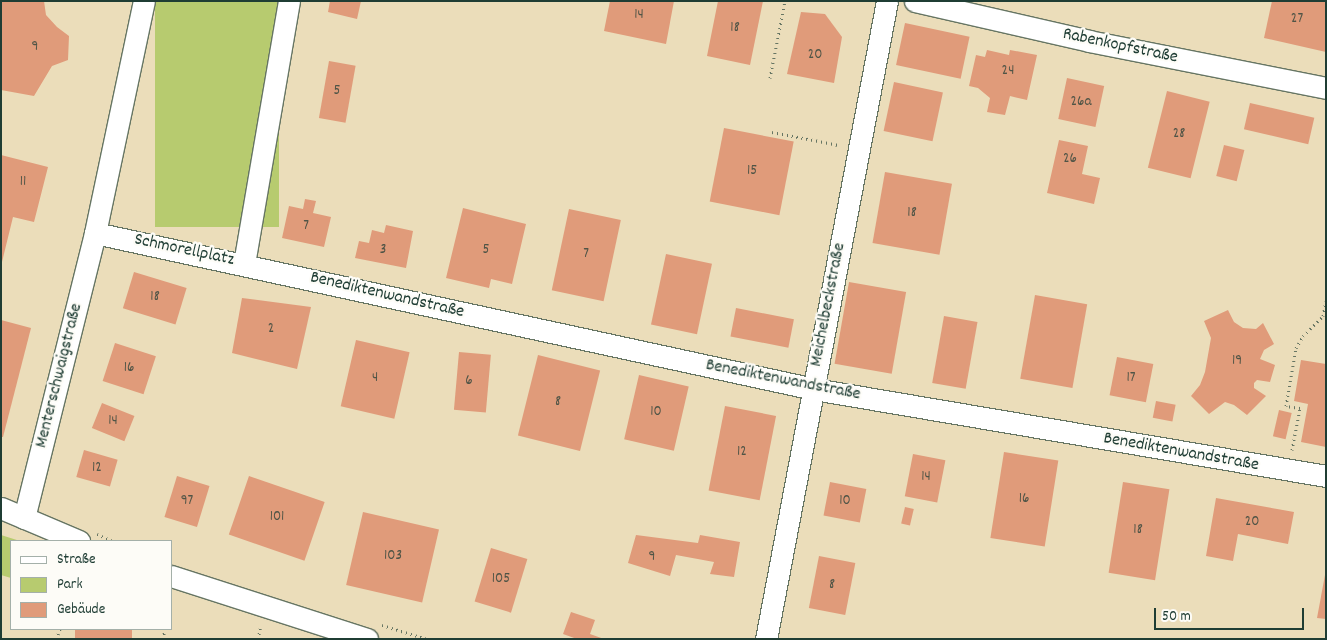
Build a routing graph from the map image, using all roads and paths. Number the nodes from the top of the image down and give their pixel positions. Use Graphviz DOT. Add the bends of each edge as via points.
graph roads {
  1 [pos="144,1"];
  2 [pos="289,1"];
  3 [pos="785,1"];
  4 [pos="887,1"];
  5 [pos="915,1"];
  6 [pos="770,78"];
  7 [pos="1326,88"];
  8 [pos="772,132"];
  9 [pos="859,149"];
  10 [pos="95,233"];
  11 [pos="244,264"];
  12 [pos="1326,301"];
  13 [pos="1325,310"];
  14 [pos="814,388"];
  15 [pos="1291,454"];
  16 [pos="1326,476"];
  17 [pos="1,508"];
  18 [pos="24,518"];
  19 [pos="77,540"];
  20 [pos="172,576"];
  21 [pos="367,639"];
  22 [pos="766,639"];
  1 -- 10 [label="street"];
  2 -- 11 [label="street, Schmorellplatz"];
  3 -- 6 [label="path"];
  4 -- 9 [label="street, Meichelbeckstraße"];
  5 -- 7 [label="street, Rabenkopfstraße" via="1089,41"];
  8 -- 9 [label="path"];
  9 -- 14 [label="street, Meichelbeckstraße"];
  10 -- 11 [label="street, Schmorellplatz"];
  10 -- 18 [label="street, Menterschwaigstraße"];
  11 -- 14 [label="street, Benediktenwandstraße"];
  12 -- 13 [label="path"];
  13 -- 15 [label="path" via="1324,316 1303,336 1296,348 1286,406 1300,408"];
  14 -- 16 [label="street, Benediktenwandstraße"];
  14 -- 22 [label="street, Meichelbeckstraße"];
  17 -- 18 [label="street"];
  18 -- 19 [label="street"];
  20 -- 21 [label="street"];
}
